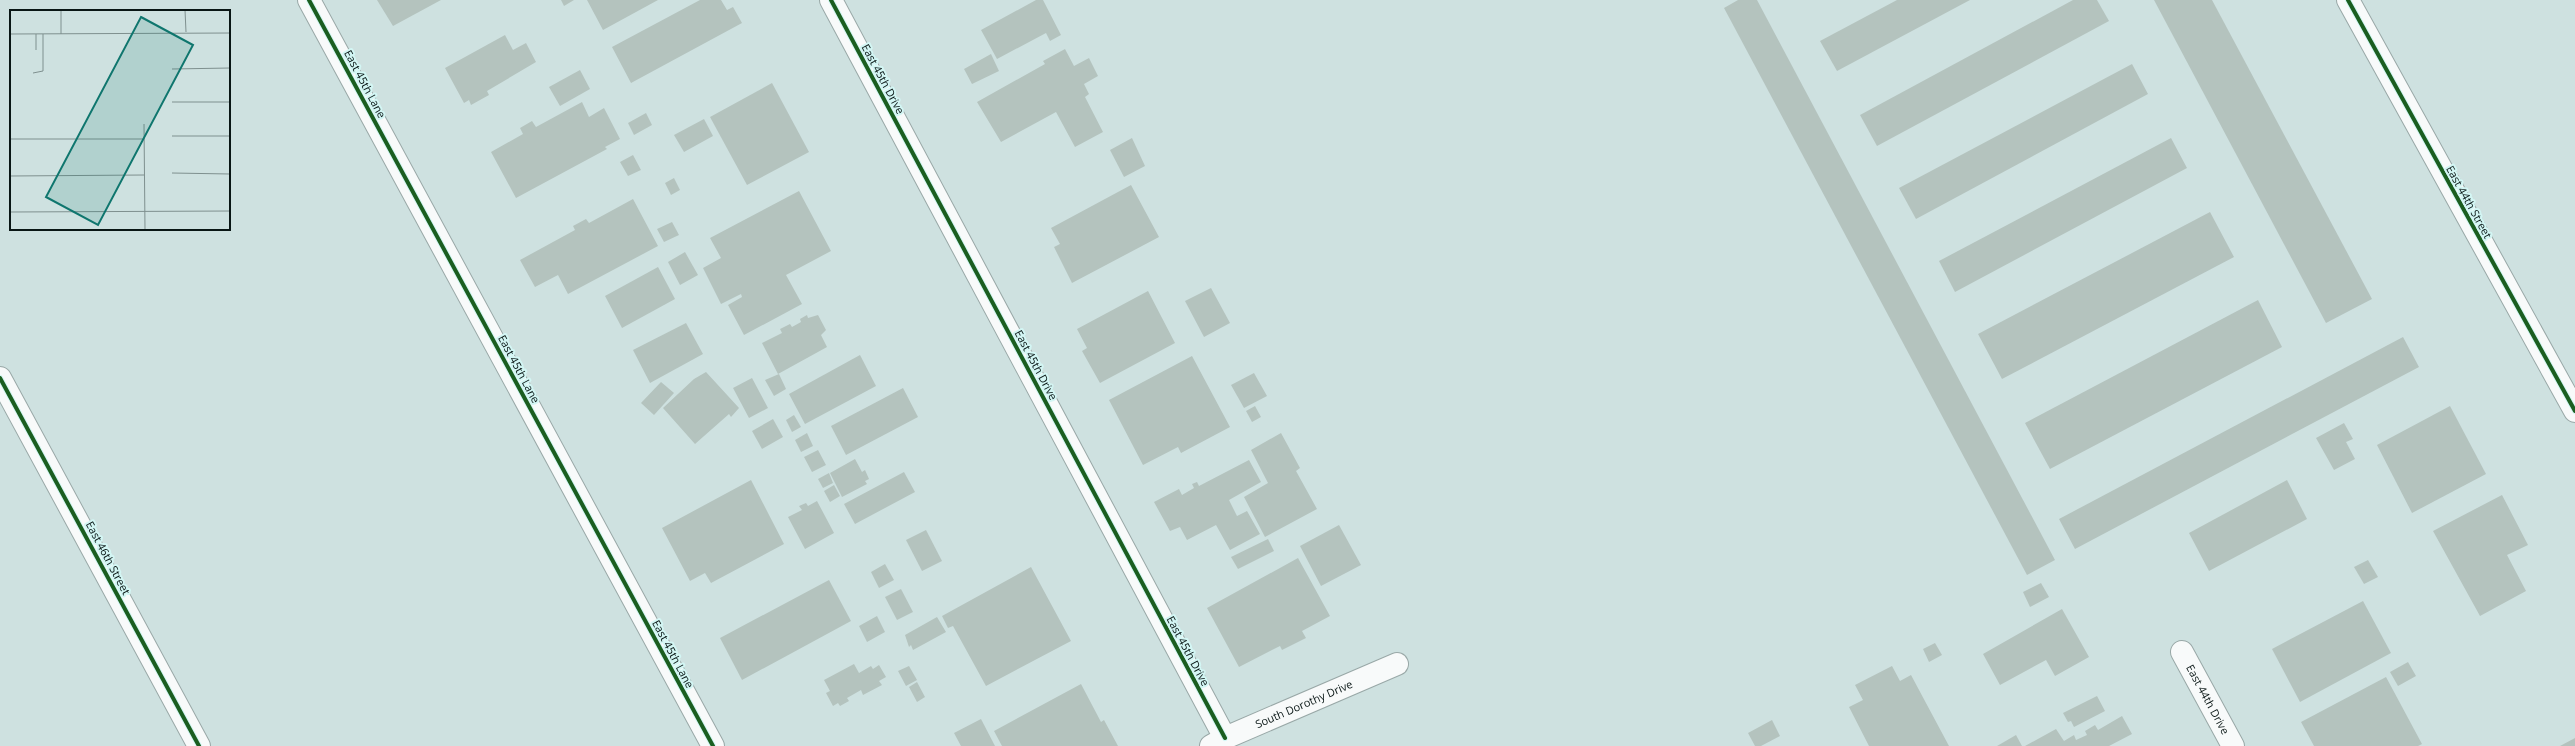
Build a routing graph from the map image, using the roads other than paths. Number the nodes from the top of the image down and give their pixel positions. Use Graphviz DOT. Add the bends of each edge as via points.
graph roads {
  1 [pos="309,0"];
  2 [pos="831,0"];
  3 [pos="2348,0"];
  4 [pos="0,378"];
  5 [pos="2575,412"];
  6 [pos="2182,652"];
  7 [pos="1397,664"];
  8 [pos="1218,742"];
  9 [pos="200,746"];
  10 [pos="713,746"];
  11 [pos="2233,746"];
  1 -- 10 [label="street, East 45th Lane"];
  2 -- 8 [label="street, East 45th Drive"];
  3 -- 5 [label="street, East 44th Street"];
  4 -- 9 [label="street, East 46th Street"];
  6 -- 11 [label="street, East 44th Drive"];
  7 -- 8 [label="street, South Dorothy Drive"];
}
